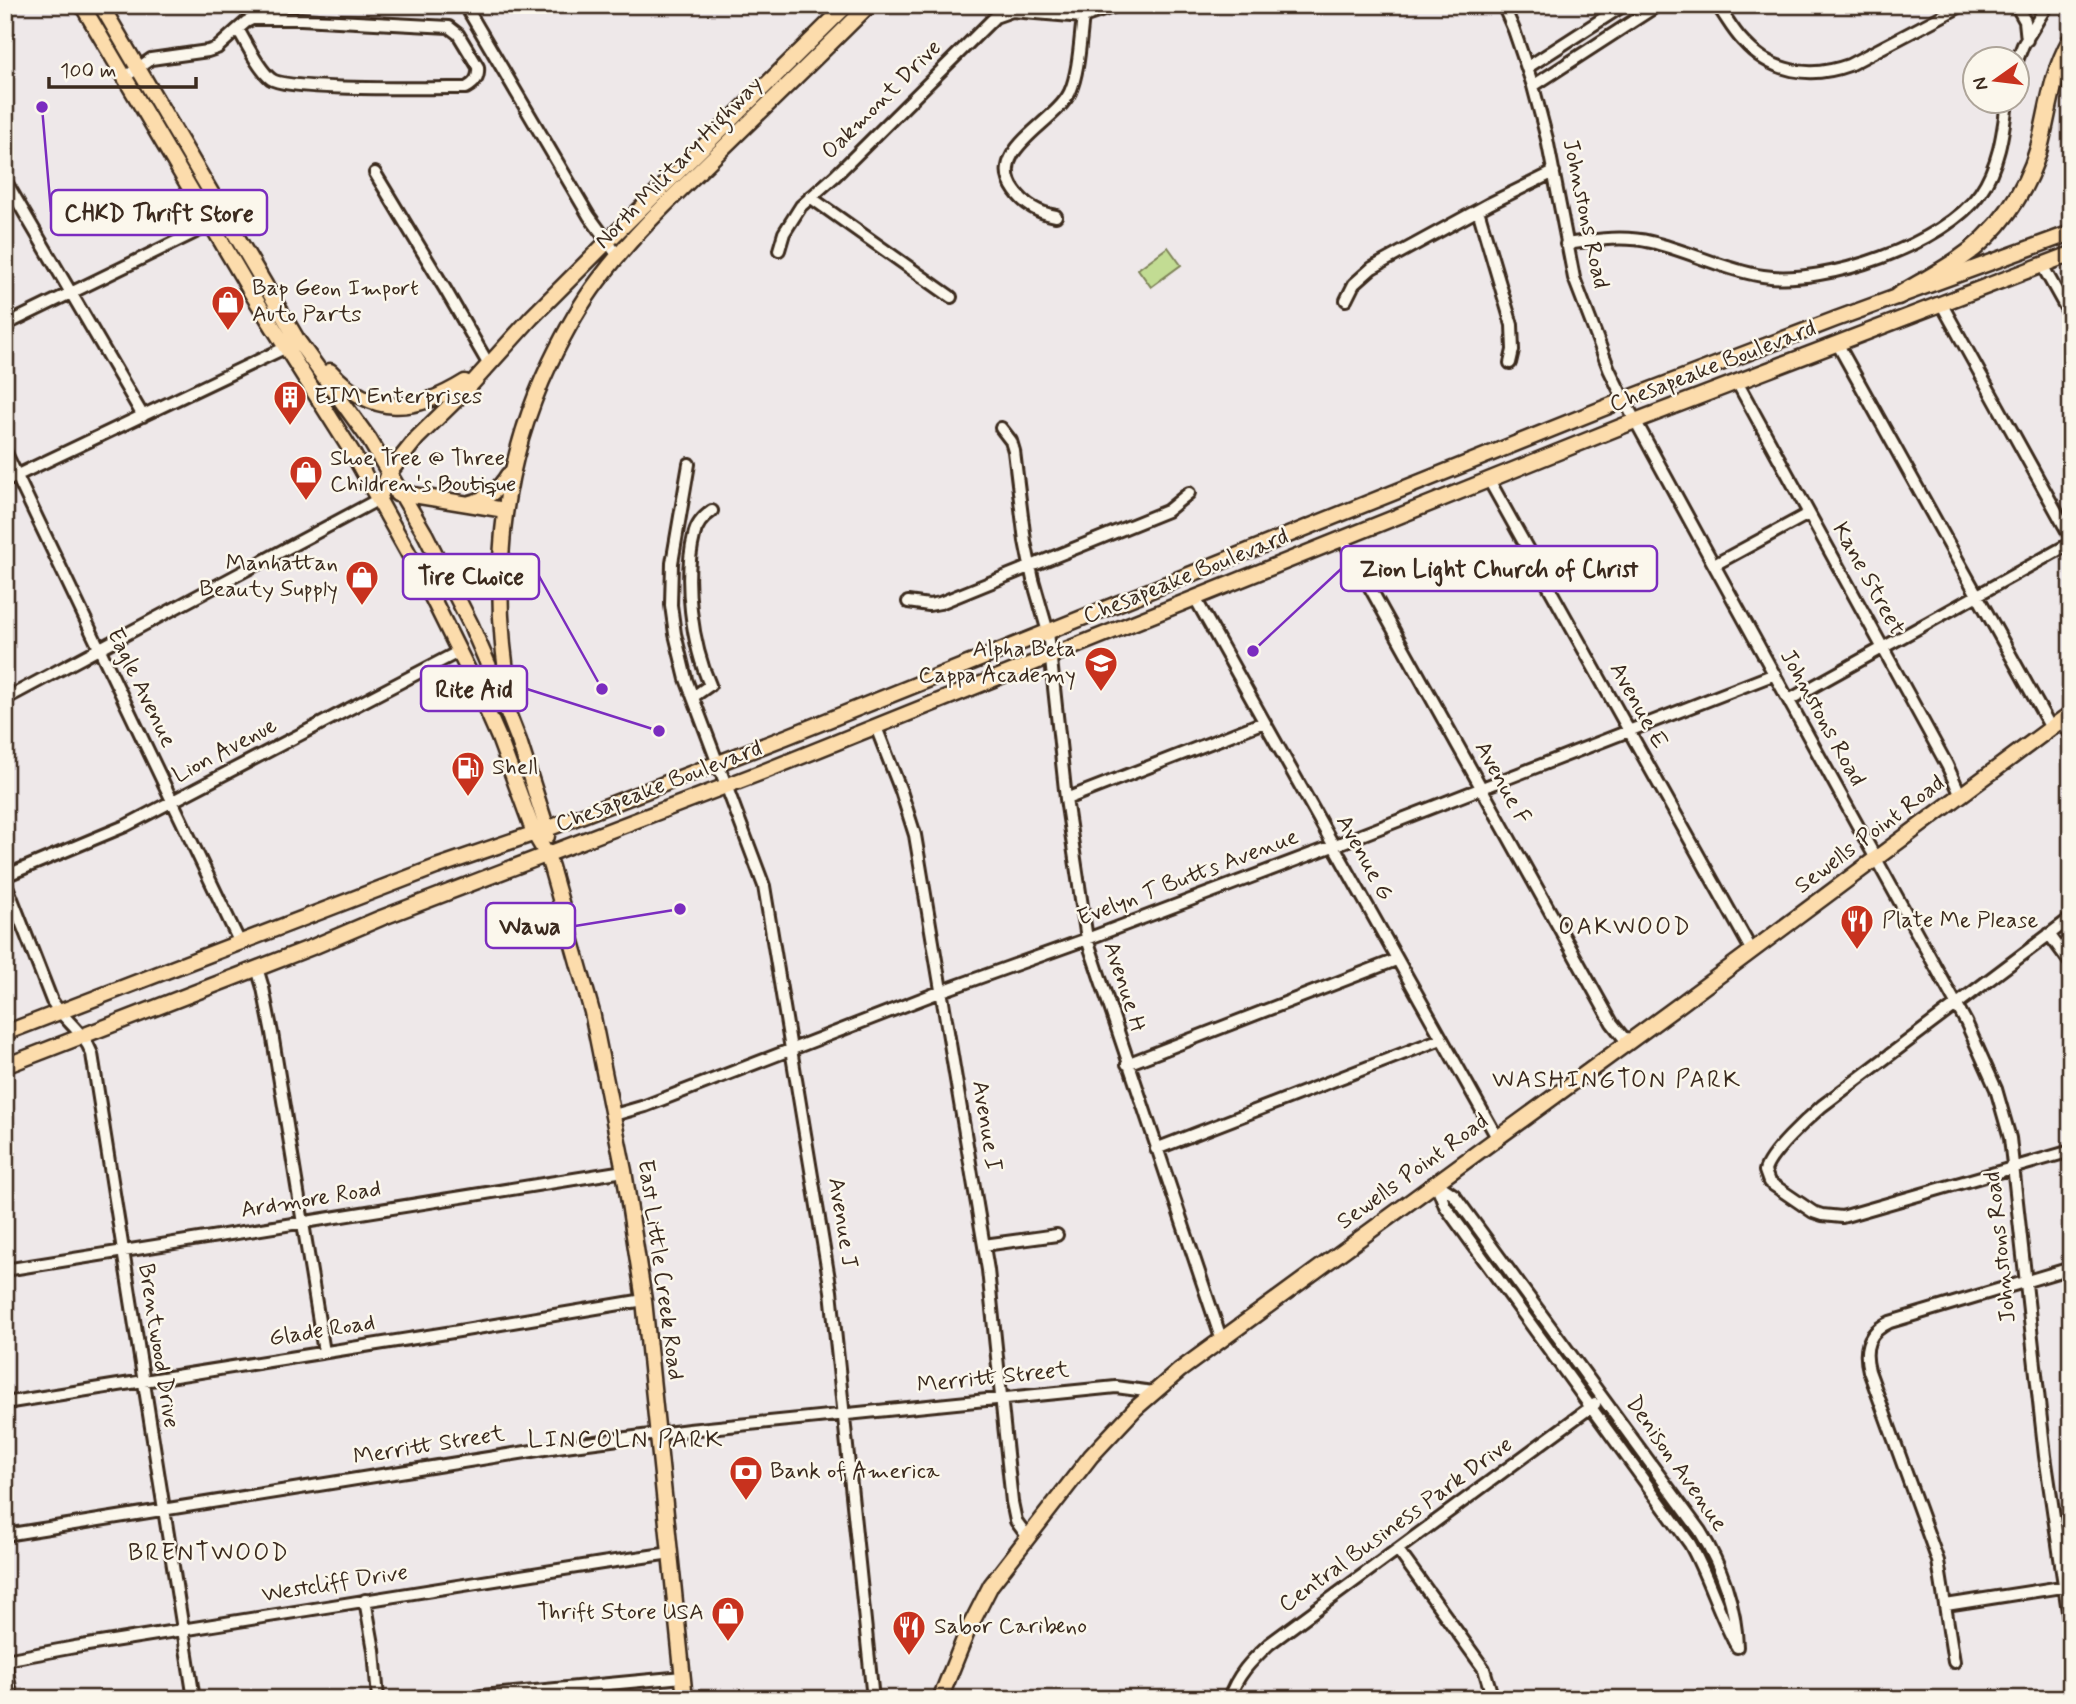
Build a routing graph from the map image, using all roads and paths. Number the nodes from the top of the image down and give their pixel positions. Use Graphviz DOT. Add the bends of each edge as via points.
graph roads {
  1 [pos="82,5"];
  2 [pos="101,5"];
  3 [pos="465,5"];
  4 [pos="847,5"];
  5 [pos="869,5"];
  6 [pos="1119,5"];
  7 [pos="1503,5"];
  8 [pos="1624,5"];
  9 [pos="1658,5"];
  10 [pos="1717,5"];
  11 [pos="1963,5"];
  12 [pos="2016,5"];
  13 [pos="2047,5"];
  14 [pos="1083,17"];
  15 [pos="238,29"];
  16 [pos="2027,40"];
  17 [pos="2071,40"];
  18 [pos="2024,46"];
  19 [pos="1528,67"];
  20 [pos="138,68"];
  21 [pos="125,77"];
  22 [pos="1534,86"];
  23 [pos="2005,116"];
  24 [pos="1554,172"];
  25 [pos="375,173"];
  26 [pos="5,180"];
  27 [pos="810,197"];
  28 [pos="1478,210"];
  29 [pos="1056,216"];
  30 [pos="212,224"];
  31 [pos="2071,233"];
  32 [pos="608,241"];
  33 [pos="1566,244"];
  34 [pos="779,250"];
  35 [pos="2071,254"];
  36 [pos="618,256"];
  37 [pos="2042,265"];
  38 [pos="71,293"];
  39 [pos="1898,296"];
  40 [pos="951,297"];
  41 [pos="1346,300"];
  42 [pos="1941,303"];
  43 [pos="2071,317"];
  44 [pos="5,325"];
  45 [pos="1837,343"];
  46 [pos="292,344"];
  47 [pos="1510,363"];
  48 [pos="489,365"];
  49 [pos="1737,382"];
  50 [pos="1624,400"];
  51 [pos="143,416"];
  52 [pos="1635,421"];
  53 [pos="1000,428"];
  54 [pos="5,451"];
  55 [pos="516,457"];
  56 [pos="690,464"];
  57 [pos="389,473"];
  58 [pos="17,476"];
  59 [pos="1489,480"];
  60 [pos="5,481"];
  61 [pos="401,493"];
  62 [pos="1189,493"];
  63 [pos="379,499"];
  64 [pos="465,503"];
  65 [pos="505,510"];
  66 [pos="712,510"];
  67 [pos="1808,514"];
  68 [pos="1343,538"];
  69 [pos="2071,541"];
  70 [pos="1714,565"];
  71 [pos="1030,567"];
  72 [pos="1977,596"];
  73 [pos="1195,598"];
  74 [pos="908,601"];
  75 [pos="1048,632"];
  76 [pos="1883,648"];
  77 [pos="99,649"];
  78 [pos="460,651"];
  79 [pos="1050,657"];
  80 [pos="1775,674"];
  81 [pos="693,697"];
  82 [pos="5,699"];
  83 [pos="1789,700"];
  84 [pos="2061,721"];
  85 [pos="1264,722"];
  86 [pos="876,727"];
  87 [pos="1629,732"];
  88 [pos="2071,735"];
  89 [pos="519,741"];
  90 [pos="717,764"];
  91 [pos="726,785"];
  92 [pos="1481,789"];
  93 [pos="1961,796"];
  94 [pos="1066,799"];
  95 [pos="173,802"];
  96 [pos="541,831"];
  97 [pos="1334,846"];
  98 [pos="547,855"];
  99 [pos="1876,860"];
  100 [pos="5,878"];
  101 [pos="2071,918"];
  102 [pos="2049,934"];
  103 [pos="1087,939"];
  104 [pos="240,943"];
  105 [pos="1752,951"];
  106 [pos="1396,960"];
  107 [pos="2071,964"];
  108 [pos="257,968"];
  109 [pos="942,991"];
  110 [pos="1956,1004"];
  111 [pos="59,1012"];
  112 [pos="5,1033"];
  113 [pos="83,1035"];
  114 [pos="1441,1039"];
  115 [pos="1632,1040"];
  116 [pos="791,1048"];
  117 [pos="1127,1064"];
  118 [pos="5,1066"];
  119 [pos="614,1115"];
  120 [pos="1498,1139"];
  121 [pos="1156,1149"];
  122 [pos="2071,1151"];
  123 [pos="2015,1167"];
  124 [pos="624,1171"];
  125 [pos="1436,1183"];
  126 [pos="304,1222"];
  127 [pos="1057,1235"];
  128 [pos="984,1245"];
  129 [pos="122,1251"];
  130 [pos="2071,1268"];
  131 [pos="5,1270"];
  132 [pos="2025,1281"];
  133 [pos="644,1300"];
  134 [pos="1222,1341"];
  135 [pos="324,1352"];
  136 [pos="143,1380"];
  137 [pos="1153,1392"];
  138 [pos="1001,1398"];
  139 [pos="1603,1398"];
  140 [pos="5,1403"];
  141 [pos="1592,1407"];
  142 [pos="844,1414"];
  143 [pos="659,1433"];
  144 [pos="163,1510"];
  145 [pos="5,1535"];
  146 [pos="1027,1536"];
  147 [pos="1398,1550"];
  148 [pos="671,1553"];
  149 [pos="2067,1586"];
  150 [pos="365,1600"];
  151 [pos="1946,1605"];
  152 [pos="183,1630"];
  153 [pos="2071,1632"];
  154 [pos="5,1660"];
  155 [pos="1954,1662"];
  156 [pos="683,1677"];
  157 [pos="550,1694"];
  158 [pos="481,1696"];
  159 [pos="12,1699"];
  160 [pos="194,1699"];
  161 [pos="378,1699"];
  162 [pos="685,1699"];
  163 [pos="873,1699"];
  164 [pos="940,1699"];
  165 [pos="1229,1699"];
  166 [pos="1493,1699"];
  1 -- 21 [label="main road, East Little Creek Road"];
  2 -- 20 [label="main road, East Little Creek Road"];
  3 -- 32 [label="street"];
  4 -- 32 [label="main road, North Military Highway"];
  5 -- 36 [label="main road, North Military Highway" via="658,211"];
  6 -- 14 [label="street, Oakmont Drive"];
  7 -- 19 [label="street, Johnstons Road"];
  8 -- 19 [label="street"];
  9 -- 22 [label="street"];
  10 -- 11 [label="street" via="1742,40 1765,59 1793,72 1817,73 1849,65"];
  12 -- 16 [label="street" via="2025,21"];
  13 -- 16 [label="street"];
  14 -- 27 [label="street, Oakmont Drive" via="1012,10 995,18"];
  14 -- 29 [label="street" via="1070,92 1013,152 1007,168 1011,185 1026,203"];
  15 -- 15 [label="street" via="259,18 449,27 458,34 479,74 466,88 279,83 266,75"];
  15 -- 20 [label="street" via="208,51 151,59"];
  16 -- 18 [label="street"];
  17 -- 39 [label="highway" via="2056,71 2031,169 2007,212 1961,258"];
  19 -- 22 [label="street, Johnstons Road"];
  20 -- 21 [label="street"];
  20 -- 46 [label="main road, East Little Creek Road"];
  21 -- 30 [label="main road, East Little Creek Road"];
  22 -- 24 [label="street, Johnstons Road"];
  23 -- 33 [label="street" via="1992,171 1970,206 1912,244 1853,267 1775,278 1635,239"];
  24 -- 28 [label="street"];
  24 -- 33 [label="street, Johnstons Road"];
  25 -- 48 [label="street"];
  26 -- 38 [label="street"];
  27 -- 34 [label="street, Oakmont Drive" via="792,218"];
  27 -- 40 [label="street"];
  28 -- 41 [label="street" via="1372,268 1354,284"];
  28 -- 47 [label="street" via="1512,325"];
  30 -- 38 [label="street"];
  30 -- 46 [label="main road, East Little Creek Road"];
  31 -- 39 [label="main road, Chesapeake Boulevard"];
  32 -- 36 [label="street"];
  32 -- 48 [label="main road, North Military Highway"];
  33 -- 50 [label="street, Johnstons Road" via="1580,297"];
  35 -- 37 [label="main road, Chesapeake Boulevard"];
  36 -- 55 [label="main road, North Military Highway" via="559,345"];
  37 -- 42 [label="main road, Chesapeake Boulevard"];
  37 -- 43 [label="street"];
  38 -- 44 [label="street"];
  38 -- 51 [label="street"];
  39 -- 50 [label="main road, Chesapeake Boulevard"];
  42 -- 45 [label="main road, Chesapeake Boulevard"];
  42 -- 69 [label="street"];
  45 -- 49 [label="main road, Chesapeake Boulevard"];
  45 -- 72 [label="street"];
  46 -- 48 [label="main road" via="315,354 344,386 370,400 396,406 433,400"];
  46 -- 51 [label="street"];
  46 -- 57 [label="main road, East Little Creek Road" via="347,406"];
  46 -- 63 [label="main road, East Little Creek Road"];
  48 -- 57 [label="main road, North Military Highway"];
  49 -- 52 [label="main road, Chesapeake Boulevard"];
  49 -- 67 [label="street, Kane Street"];
  50 -- 52 [label="street, Johnstons Road"];
  50 -- 75 [label="main road, Chesapeake Boulevard"];
  51 -- 58 [label="street"];
  52 -- 59 [label="main road, Chesapeake Boulevard"];
  52 -- 70 [label="street, Johnstons Road"];
  53 -- 71 [label="street, Avenue H" via="1014,451"];
  54 -- 58 [label="street, Eagle Avenue"];
  55 -- 64 [label="main road" via="496,491"];
  55 -- 65 [label="main road, North Military Highway"];
  56 -- 81 [label="street, Avenue J" via="671,588 675,634"];
  57 -- 61 [label="main road, East Little Creek Road"];
  57 -- 63 [label="main road, North Military Highway"];
  58 -- 60 [label="street"];
  58 -- 77 [label="street, Eagle Avenue"];
  59 -- 68 [label="main road, Chesapeake Boulevard"];
  59 -- 87 [label="street, Avenue E"];
  61 -- 63 [label="main road"];
  61 -- 64 [label="main road"];
  61 -- 89 [label="main road, East Little Creek Road" via="460,603"];
  62 -- 71 [label="street" via="1167,511"];
  63 -- 77 [label="street"];
  63 -- 78 [label="main road, East Little Creek Road"];
  64 -- 65 [label="main road"];
  65 -- 89 [label="main road, North Military Highway" via="500,619"];
  66 -- 81 [label="street" via="694,535 690,590 698,651 710,685"];
  67 -- 70 [label="street"];
  67 -- 76 [label="street, Kane Street"];
  68 -- 73 [label="main road, Chesapeake Boulevard"];
  68 -- 92 [label="street, Avenue F"];
  69 -- 72 [label="street"];
  70 -- 80 [label="street, Johnstons Road"];
  71 -- 74 [label="street" via="940,603"];
  71 -- 75 [label="street, Avenue H"];
  72 -- 76 [label="street"];
  72 -- 84 [label="street"];
  73 -- 79 [label="main road, Chesapeake Boulevard"];
  73 -- 85 [label="street, Avenue G"];
  75 -- 79 [label="street, Avenue H"];
  75 -- 90 [label="main road, Chesapeake Boulevard"];
  76 -- 83 [label="street"];
  76 -- 93 [label="street, Kane Street"];
  77 -- 82 [label="street"];
  77 -- 95 [label="street, Eagle Avenue"];
  78 -- 95 [label="street, Lion Avenue"];
  78 -- 96 [label="main road, East Little Creek Road"];
  79 -- 86 [label="main road, Chesapeake Boulevard"];
  79 -- 94 [label="street, Avenue H"];
  80 -- 83 [label="street, Johnstons Road"];
  80 -- 87 [label="street, Evelyn T Butts Avenue"];
  81 -- 90 [label="street, Avenue J"];
  83 -- 99 [label="street, Johnstons Road"];
  84 -- 88 [label="street"];
  84 -- 93 [label="main road, Sewells Point Road"];
  85 -- 94 [label="street"];
  85 -- 97 [label="street, Avenue G"];
  86 -- 91 [label="main road, Chesapeake Boulevard"];
  86 -- 109 [label="street, Avenue I" via="915,835"];
  87 -- 92 [label="street, Evelyn T Butts Avenue"];
  87 -- 105 [label="street, Avenue E"];
  89 -- 96 [label="main road, East Little Creek Road"];
  90 -- 91 [label="street, Avenue J"];
  90 -- 96 [label="main road, Chesapeake Boulevard"];
  91 -- 98 [label="main road, Chesapeake Boulevard"];
  91 -- 116 [label="street, Avenue J" via="764,886"];
  92 -- 97 [label="street, Evelyn T Butts Avenue"];
  92 -- 115 [label="street, Avenue F" via="1618,1033"];
  93 -- 99 [label="main road, Sewells Point Road"];
  94 -- 103 [label="street, Avenue H"];
  95 -- 100 [label="street, Lion Avenue"];
  95 -- 104 [label="street, Eagle Avenue"];
  96 -- 98 [label="main road, East Little Creek Road"];
  96 -- 104 [label="main road, Chesapeake Boulevard"];
  97 -- 103 [label="street, Evelyn T Butts Avenue"];
  97 -- 106 [label="street, Avenue G"];
  98 -- 108 [label="main road, Chesapeake Boulevard"];
  98 -- 119 [label="main road, East Little Creek Road" via="583,977"];
  99 -- 105 [label="main road, Sewells Point Road"];
  99 -- 110 [label="street, Johnstons Road"];
  100 -- 111 [label="street"];
  101 -- 102 [label="street"];
  102 -- 107 [label="street"];
  102 -- 110 [label="street"];
  103 -- 109 [label="street, Evelyn T Butts Avenue"];
  103 -- 117 [label="street, Avenue H"];
  104 -- 111 [label="main road, Chesapeake Boulevard"];
  105 -- 115 [label="main road, Sewells Point Road"];
  106 -- 114 [label="street, Avenue G"];
  106 -- 117 [label="street"];
  108 -- 113 [label="main road, Chesapeake Boulevard"];
  108 -- 126 [label="street"];
  109 -- 116 [label="street, Evelyn T Butts Avenue"];
  109 -- 128 [label="street, Avenue I"];
  110 -- 123 [label="street, Johnstons Road" via="1996,1088"];
  110 -- 123 [label="street" via="1826,1103 1802,1124 1765,1171 1769,1182 1813,1212 1833,1217"];
  111 -- 112 [label="main road, Chesapeake Boulevard"];
  111 -- 113 [label="street, Brentwood Drive"];
  113 -- 118 [label="main road, Chesapeake Boulevard"];
  113 -- 129 [label="street, Brentwood Drive" via="92,1054"];
  114 -- 120 [label="street, Avenue G"];
  114 -- 121 [label="street"];
  115 -- 120 [label="main road, Sewells Point Road"];
  116 -- 119 [label="street, Evelyn T Butts Avenue"];
  116 -- 142 [label="street, Avenue J" via="831,1292"];
  117 -- 121 [label="street, Avenue H"];
  119 -- 124 [label="main road, East Little Creek Road"];
  120 -- 125 [label="main road, Sewells Point Road"];
  121 -- 134 [label="street, Avenue H"];
  122 -- 123 [label="street"];
  123 -- 132 [label="street, Johnstons Road"];
  124 -- 126 [label="street, Ardmore Road"];
  124 -- 133 [label="main road, East Little Creek Road"];
  125 -- 134 [label="main road, Sewells Point Road"];
  125 -- 139 [label="street, Denison Avenue" via="1454,1195"];
  125 -- 141 [label="street, Denison Avenue" via="1445,1206"];
  126 -- 129 [label="street, Ardmore Road"];
  126 -- 135 [label="street"];
  127 -- 128 [label="street"];
  128 -- 138 [label="street, Avenue I"];
  129 -- 131 [label="street, Ardmore Road"];
  129 -- 136 [label="street, Brentwood Drive"];
  130 -- 132 [label="street"];
  132 -- 149 [label="street, Johnstons Road" via="2045,1456"];
  132 -- 151 [label="street" via="1880,1326 1866,1348 1869,1371 1931,1537"];
  133 -- 135 [label="street, Glade Road"];
  133 -- 143 [label="main road, East Little Creek Road"];
  134 -- 137 [label="main road, Sewells Point Road"];
  135 -- 136 [label="street, Glade Road"];
  136 -- 140 [label="street, Glade Road"];
  136 -- 144 [label="street, Brentwood Drive"];
  137 -- 138 [label="street, Merritt Street" via="1116,1387"];
  137 -- 146 [label="main road, Sewells Point Road" via="1091,1456"];
  138 -- 142 [label="street, Merritt Street"];
  138 -- 146 [label="street, Avenue I" via="1016,1521"];
  139 -- 141 [label="street, Central Business Park Drive"];
  139 -- 141 [label="street, Denison Avenue" via="1706,1541 1731,1600 1737,1647 1690,1544"];
  141 -- 147 [label="street, Central Business Park Drive"];
  142 -- 143 [label="street, Merritt Street"];
  142 -- 163 [label="street, Avenue J"];
  143 -- 144 [label="street, Merritt Street"];
  143 -- 148 [label="main road, East Little Creek Road"];
  144 -- 145 [label="street, Merritt Street"];
  144 -- 152 [label="street, Brentwood Drive"];
  146 -- 164 [label="main road, Sewells Point Road" via="980,1604"];
  147 -- 165 [label="street, Central Business Park Drive" via="1269,1644 1239,1676"];
  147 -- 166 [label="street" via="1484,1669"];
  148 -- 150 [label="street, Westcliff Drive"];
  148 -- 156 [label="main road, East Little Creek Road"];
  149 -- 151 [label="street"];
  149 -- 153 [label="street, Johnstons Road"];
  150 -- 152 [label="street, Westcliff Drive"];
  150 -- 161 [label="street"];
  151 -- 155 [label="street"];
  152 -- 154 [label="street, Westcliff Drive"];
  152 -- 160 [label="street, Brentwood Drive"];
  154 -- 159 [label="street"];
  156 -- 157 [label="street"];
  156 -- 162 [label="main road, East Little Creek Road"];
  157 -- 158 [label="street"];
}
